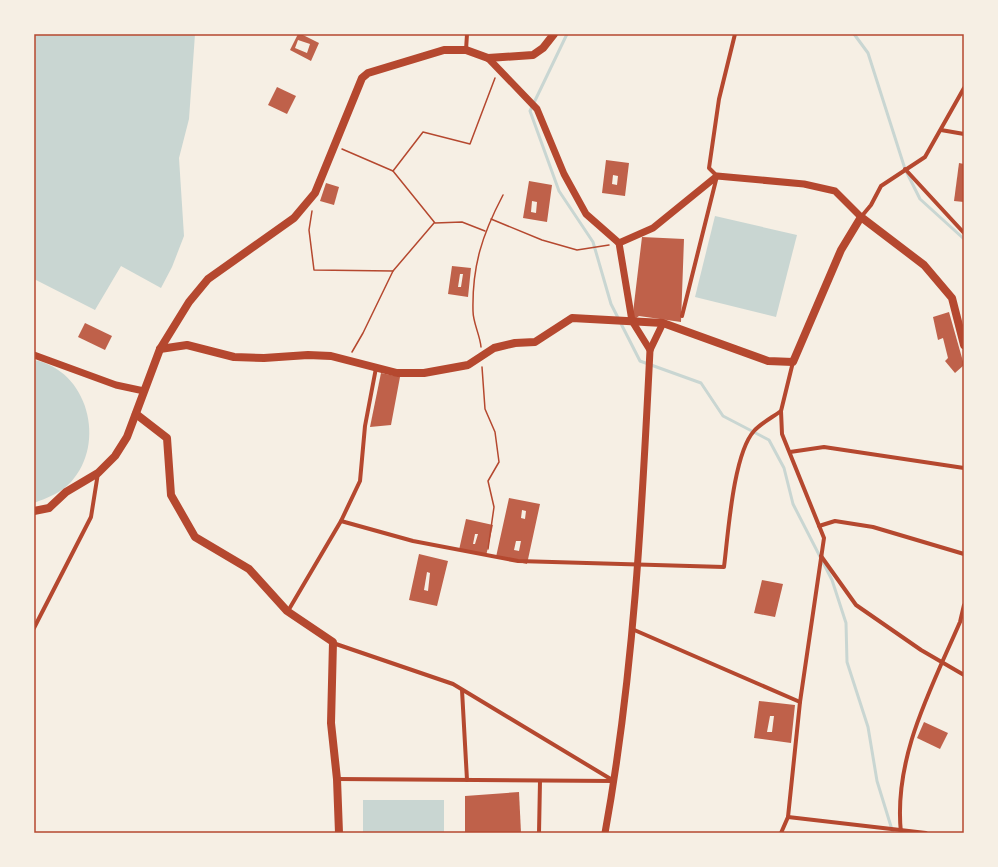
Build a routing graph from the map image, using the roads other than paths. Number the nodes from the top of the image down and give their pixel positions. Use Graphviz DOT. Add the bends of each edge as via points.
graph roads {
  1 [pos="467,34"];
  2 [pos="554,34"];
  3 [pos="735,34"];
  4 [pos="466,50"];
  5 [pos="488,58"];
  6 [pos="964,88"];
  7 [pos="941,130"];
  8 [pos="964,134"];
  9 [pos="905,169"];
  10 [pos="717,176"];
  11 [pos="861,217"];
  12 [pos="964,233"];
  13 [pos="619,243"];
  14 [pos="682,316"];
  15 [pos="632,321"];
  16 [pos="664,323"];
  17 [pos="963,341"];
  18 [pos="160,349"];
  19 [pos="650,350"];
  20 [pos="34,355"];
  21 [pos="793,362"];
  22 [pos="376,368"];
  23 [pos="144,391"];
  24 [pos="781,411"];
  25 [pos="136,414"];
  26 [pos="790,452"];
  27 [pos="964,468"];
  28 [pos="98,473"];
  29 [pos="34,510"];
  30 [pos="341,521"];
  31 [pos="819,526"];
  32 [pos="964,554"];
  33 [pos="821,556"];
  34 [pos="636,566"];
  35 [pos="964,605"];
  36 [pos="287,611"];
  37 [pos="34,628"];
  38 [pos="632,629"];
  39 [pos="333,642"];
  40 [pos="943,662"];
  41 [pos="964,675"];
  42 [pos="462,690"];
  43 [pos="800,702"];
  44 [pos="337,779"];
  45 [pos="467,780"];
  46 [pos="540,781"];
  47 [pos="614,781"];
  48 [pos="788,817"];
  49 [pos="900,832"];
  50 [pos="338,833"];
  51 [pos="539,833"];
  52 [pos="605,833"];
  53 [pos="781,833"];
  54 [pos="926,833"];
  1 -- 4 [label="street"];
  2 -- 5 [label="main road" via="543,48 533,55"];
  3 -- 10 [label="street" via="719,99 710,168"];
  4 -- 5 [label="main road"];
  4 -- 18 [label="main road" via="444,50 368,73 362,78 315,193 294,218 208,279 189,302"];
  5 -- 13 [label="street" via="537,109 564,174 586,214"];
  6 -- 7 [label="street"];
  7 -- 8 [label="street"];
  7 -- 9 [label="street" via="925,157"];
  9 -- 11 [label="street" via="881,186"];
  9 -- 12 [label="street"];
  10 -- 11 [label="street" via="804,184 835,191"];
  10 -- 13 [label="street" via="653,228"];
  10 -- 14 [label="street"];
  11 -- 17 [label="main road" via="924,265 952,298"];
  11 -- 21 [label="main road" via="841,250"];
  13 -- 15 [label="street"];
  15 -- 16 [label="main road"];
  15 -- 19 [label="street"];
  15 -- 22 [label="main road" via="572,318 535,342 494,348 468,365 424,373 397,373"];
  16 -- 19 [label="street"];
  16 -- 21 [label="main road" via="768,361"];
  18 -- 22 [label="main road" via="187,345 234,357 331,356"];
  18 -- 23 [label="main road"];
  19 -- 34 [label="street"];
  20 -- 23 [label="street" via="116,385"];
  21 -- 24 [label="street"];
  22 -- 30 [label="street" via="365,426 360,481"];
  23 -- 25 [label="main road"];
  24 -- 26 [label="street" via="782,434"];
  24 -- 34 [label="street" via="754,431 742,452 724,567"];
  25 -- 28 [label="main road" via="127,437 115,456"];
  25 -- 36 [label="main road" via="167,438 171,495 195,537 249,569"];
  26 -- 27 [label="street" via="824,446"];
  26 -- 31 [label="street"];
  28 -- 29 [label="main road" via="66,492 49,508"];
  28 -- 37 [label="street" via="91,517"];
  30 -- 34 [label="street" via="413,541 518,561"];
  30 -- 36 [label="street"];
  31 -- 32 [label="street" via="835,521 873,527"];
  31 -- 33 [label="street" via="824,538"];
  33 -- 40 [label="street" via="856,605 921,650"];
  33 -- 43 [label="street"];
  34 -- 38 [label="street"];
  35 -- 40 [label="street" via="960,622"];
  36 -- 39 [label="main road"];
  38 -- 43 [label="street"];
  38 -- 47 [label="street"];
  39 -- 42 [label="street" via="453,684"];
  39 -- 44 [label="main road" via="331,724"];
  40 -- 41 [label="street"];
  40 -- 49 [label="street" via="911,738 899,802"];
  42 -- 45 [label="street"];
  42 -- 47 [label="street"];
  43 -- 48 [label="street"];
  44 -- 45 [label="street"];
  44 -- 50 [label="main road"];
  45 -- 46 [label="street"];
  46 -- 47 [label="street"];
  46 -- 51 [label="street"];
  47 -- 52 [label="street"];
  48 -- 49 [label="street"];
  48 -- 53 [label="street"];
  49 -- 54 [label="street"];
}
